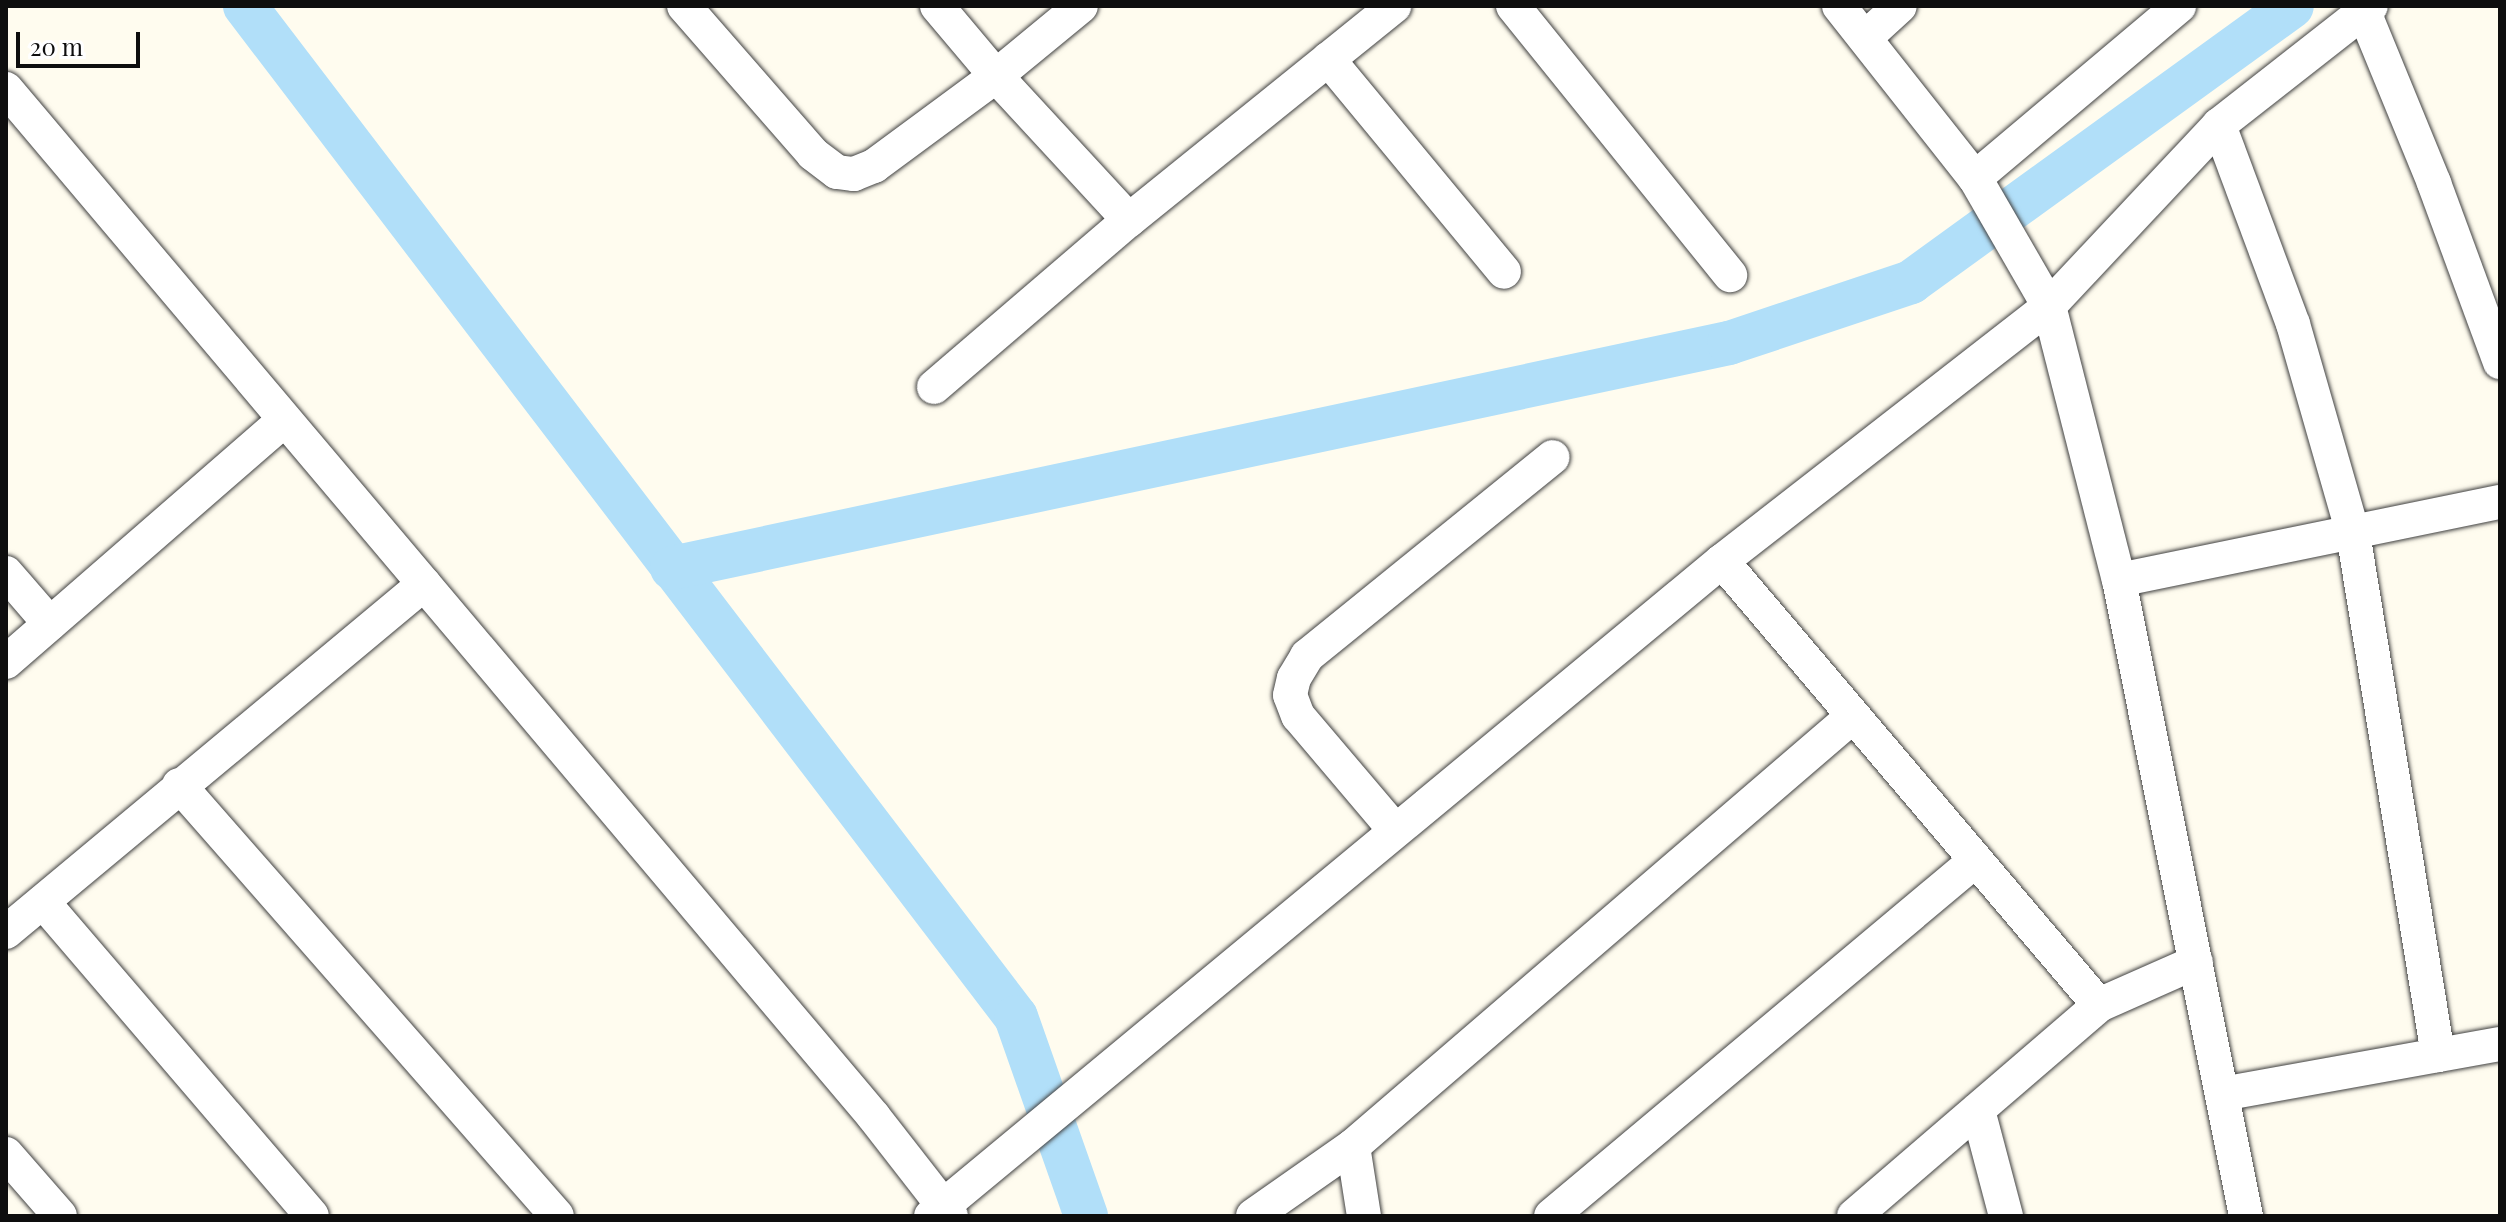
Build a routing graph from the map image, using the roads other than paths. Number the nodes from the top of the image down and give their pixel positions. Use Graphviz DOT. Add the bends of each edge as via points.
graph roads {
  1 [pos="684,6"];
  2 [pos="937,6"];
  3 [pos="1081,6"];
  4 [pos="1394,6"];
  5 [pos="1513,6"];
  6 [pos="1839,6"];
  7 [pos="1900,6"];
  8 [pos="2179,6"];
  9 [pos="2368,9"];
  10 [pos="1865,38"];
  11 [pos="1328,59"];
  12 [pos="996,76"];
  13 [pos="6,89"];
  14 [pos="2219,125"];
  15 [pos="1975,178"];
  16 [pos="1129,220"];
  17 [pos="1504,272"];
  18 [pos="1730,275"];
  19 [pos="2049,306"];
  20 [pos="2500,362"];
  21 [pos="934,387"];
  22 [pos="284,420"];
  23 [pos="1553,457"];
  24 [pos="2500,502"];
  25 [pos="2353,533"];
  26 [pos="1722,561"];
  27 [pos="6,573"];
  28 [pos="2119,580"];
  29 [pos="424,584"];
  30 [pos="50,624"];
  31 [pos="6,662"];
  32 [pos="1853,716"];
  33 [pos="179,785"];
  34 [pos="1394,829"];
  35 [pos="1976,860"];
  36 [pos="43,902"];
  37 [pos="6,932"];
  38 [pos="2196,962"];
  39 [pos="2099,1005"];
  40 [pos="2500,1044"];
  41 [pos="2438,1055"];
  42 [pos="2222,1094"];
  43 [pos="1978,1110"];
  44 [pos="1353,1146"];
  45 [pos="13,1174"];
  46 [pos="942,1212"];
  47 [pos="60,1216"];
  48 [pos="312,1216"];
  49 [pos="557,1216"];
  50 [pos="1253,1216"];
  51 [pos="1364,1216"];
  52 [pos="1551,1216"];
  53 [pos="1854,1216"];
  54 [pos="2006,1216"];
  55 [pos="2246,1216"];
  1 -- 12 [label="street" via="813,154 837,172 854,174 874,166"];
  2 -- 12 [label="street"];
  3 -- 12 [label="street"];
  4 -- 11 [label="street"];
  5 -- 18 [label="street"];
  6 -- 10 [label="street"];
  7 -- 10 [label="street"];
  8 -- 15 [label="street"];
  9 -- 14 [label="street"];
  9 -- 20 [label="street"];
  10 -- 15 [label="street"];
  11 -- 16 [label="street"];
  11 -- 17 [label="street"];
  12 -- 16 [label="street"];
  13 -- 22 [label="street"];
  14 -- 19 [label="street"];
  14 -- 25 [label="street" via="2293,324"];
  15 -- 19 [label="street"];
  16 -- 21 [label="street"];
  19 -- 26 [label="street"];
  19 -- 28 [label="street"];
  22 -- 29 [label="street"];
  22 -- 30 [label="street"];
  23 -- 34 [label="street" via="1307,656 1294,678 1290,695 1298,716"];
  24 -- 25 [label="street"];
  25 -- 28 [label="street"];
  25 -- 41 [label="street"];
  26 -- 32 [label="street"];
  26 -- 34 [label="street"];
  27 -- 30 [label="street"];
  28 -- 38 [label="street"];
  29 -- 33 [label="street"];
  29 -- 46 [label="street" via="864,1105"];
  30 -- 31 [label="street"];
  32 -- 35 [label="street"];
  32 -- 44 [label="street"];
  33 -- 36 [label="street"];
  33 -- 49 [label="street"];
  34 -- 46 [label="street"];
  35 -- 39 [label="street"];
  35 -- 52 [label="street"];
  36 -- 37 [label="street"];
  36 -- 48 [label="street"];
  38 -- 39 [label="street"];
  38 -- 42 [label="street"];
  39 -- 43 [label="street"];
  40 -- 41 [label="street"];
  41 -- 42 [label="street"];
  42 -- 55 [label="street"];
  43 -- 53 [label="street"];
  43 -- 54 [label="street"];
  44 -- 50 [label="street"];
  44 -- 51 [label="street"];
  45 -- 47 [label="street"];
}
